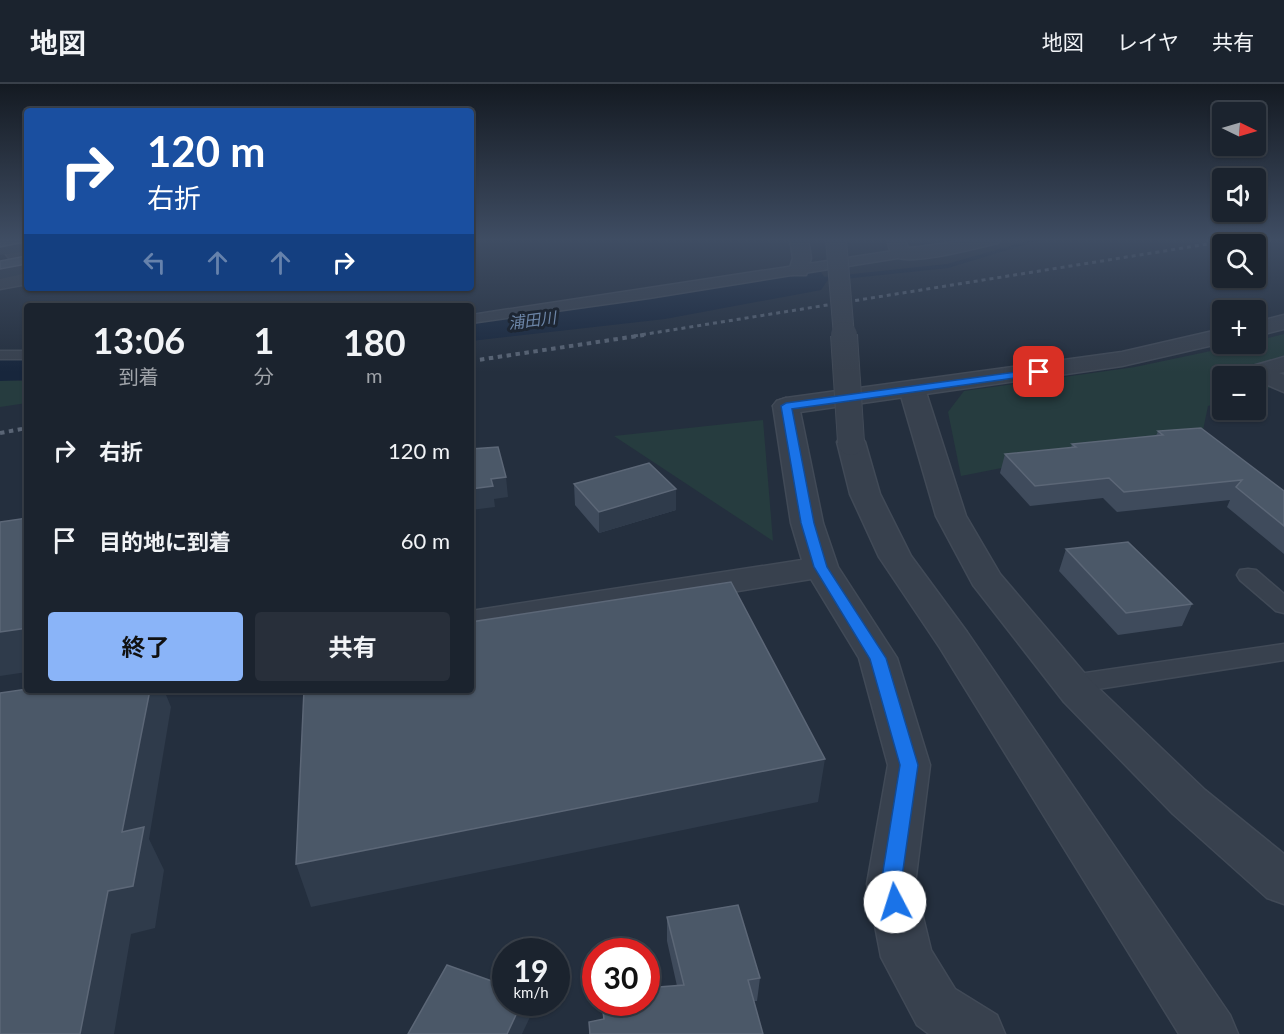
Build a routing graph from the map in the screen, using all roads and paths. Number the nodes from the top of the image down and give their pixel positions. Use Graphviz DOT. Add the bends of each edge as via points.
graph roads {
  1 [pos="715,283"];
  2 [pos="839,283"];
  3 [pos="474,319"];
  4 [pos="1284,322"];
  5 [pos="1266,326"];
  6 [pos="1212,338"];
  7 [pos="0,355"];
  8 [pos="24,355"];
  9 [pos="1284,364"];
  10 [pos="1284,385"];
  11 [pos="912,389"];
  12 [pos="820,567"];
  13 [pos="1248,575"];
  14 [pos="1284,606"];
  15 [pos="474,622"];
  16 [pos="1284,652"];
  17 [pos="1072,684"];
  18 [pos="1284,883"];
  19 [pos="977,1034"];
  20 [pos="1210,1034"];
  1 -- 3 [label="lane"];
  2 -- 20 [label="street, bridge" via="851,442 866,494 895,557 961,651"];
  4 -- 5 [label="street"];
  6 -- 11 [label="street" via="1122,359"];
  7 -- 8 [label="lane"];
  9 -- 10 [label="street" via="1258,372"];
  11 -- 12 [label="street" via="786,406 807,523"];
  11 -- 17 [label="street" via="951,516 984,578"];
  12 -- 15 [label="street"];
  12 -- 19 [label="street" via="878,658 909,765 891,884 907,957 936,1007"];
  13 -- 14 [label="lane"];
  16 -- 17 [label="lane"];
  17 -- 18 [label="street" via="1189,802"];
}
